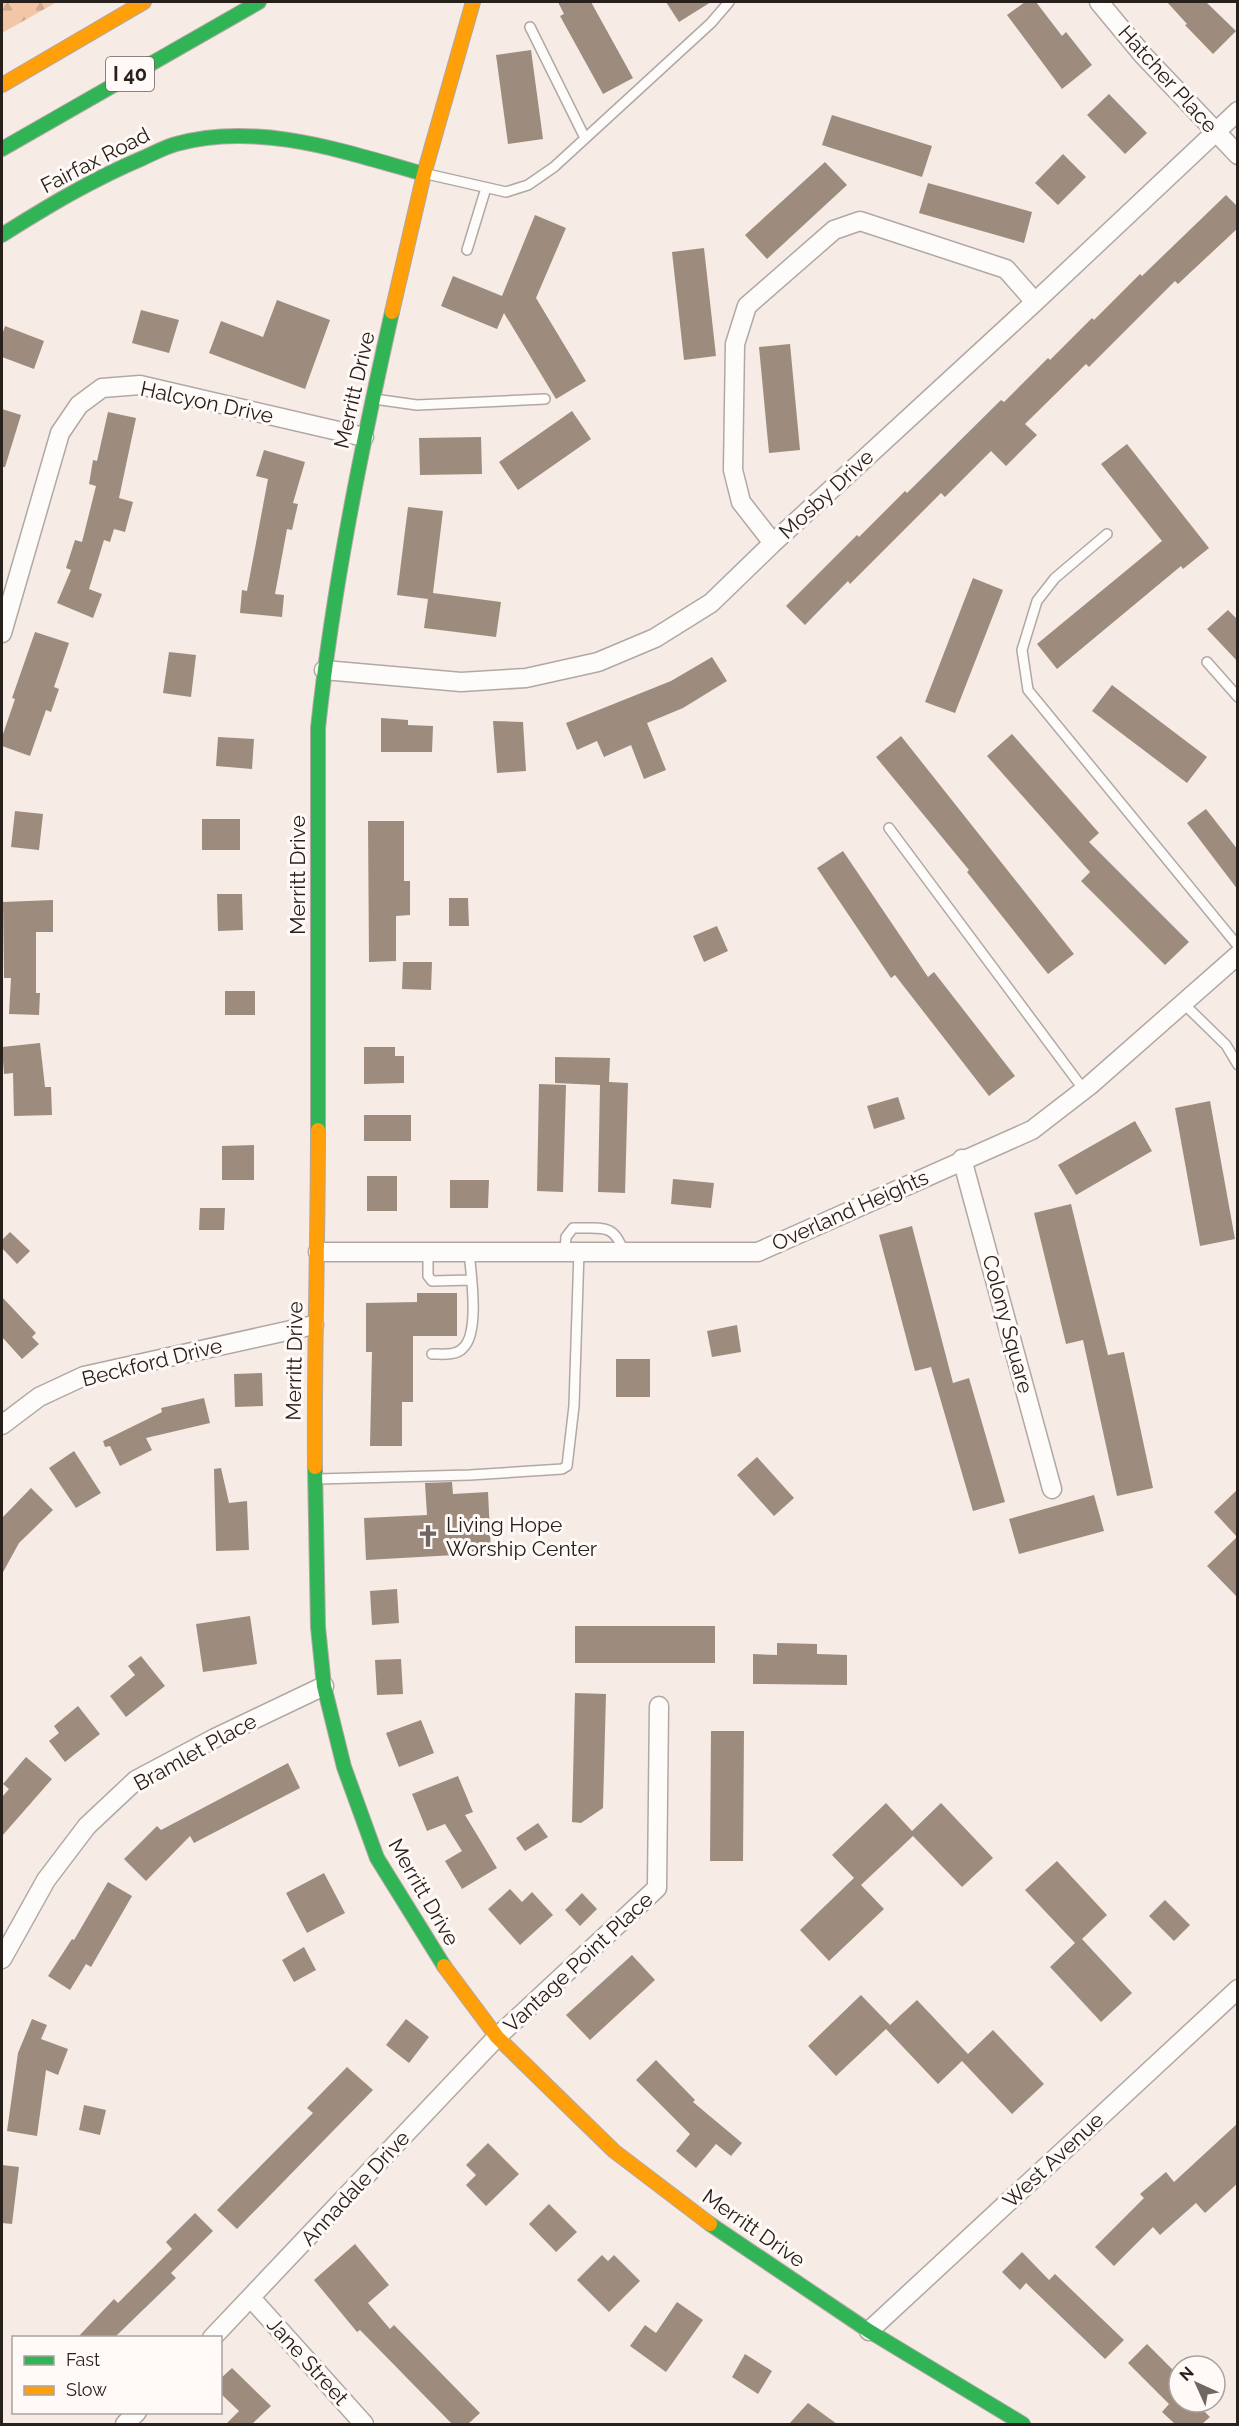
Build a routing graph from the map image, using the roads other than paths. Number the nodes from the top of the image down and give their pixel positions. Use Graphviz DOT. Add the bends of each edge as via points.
graph roads {
  1 [pos="144,2"];
  2 [pos="259,2"];
  3 [pos="472,2"];
  4 [pos="729,2"];
  5 [pos="1099,2"];
  6 [pos="530,27"];
  7 [pos="2,85"];
  8 [pos="1238,111"];
  9 [pos="1215,132"];
  10 [pos="585,138"];
  11 [pos="2,149"];
  12 [pos="1238,155"];
  13 [pos="424,174"];
  14 [pos="486,188"];
  15 [pos="2,235"];
  16 [pos="467,250"];
  17 [pos="1035,302"];
  18 [pos="374,399"];
  19 [pos="545,399"];
  20 [pos="364,437"];
  21 [pos="1107,534"];
  22 [pos="772,543"];
  23 [pos="2,633"];
  24 [pos="1207,662"];
  25 [pos="324,670"];
  26 [pos="1238,698"];
  27 [pos="889,828"];
  28 [pos="1238,945"];
  29 [pos="1238,955"];
  30 [pos="1184,1004"];
  31 [pos="1238,1065"];
  32 [pos="1084,1090"];
  33 [pos="962,1159"];
  34 [pos="572,1251"];
  35 [pos="318,1252"];
  36 [pos="469,1252"];
  37 [pos="428,1253"];
  38 [pos="471,1281"];
  39 [pos="314,1325"];
  40 [pos="432,1354"];
  41 [pos="2,1422"];
  42 [pos="314,1479"];
  43 [pos="1052,1489"];
  44 [pos="324,1686"];
  45 [pos="660,1706"];
  46 [pos="2,1959"];
  47 [pos="1238,1989"];
  48 [pos="497,2037"];
  49 [pos="251,2298"];
  50 [pos="869,2331"];
  51 [pos="213,2336"];
  52 [pos="364,2424"];
  53 [pos="1023,2424"];
  1 -- 7 [label="main road, I 40"];
  2 -- 11 [label="main road, I 40"];
  3 -- 13 [label="main road, Merritt Drive"];
  4 -- 10 [label="lane"];
  5 -- 9 [label="street, Hatcher Place"];
  6 -- 10 [label="lane"];
  8 -- 9 [label="street, Mosby Drive"];
  9 -- 12 [label="street, Hatcher Place"];
  9 -- 17 [label="street, Mosby Drive"];
  10 -- 14 [label="lane" via="528,185 506,192"];
  13 -- 14 [label="lane"];
  13 -- 15 [label="main road, Fairfax Road" via="308,144 244,136 210,139 178,144 124,165 83,185"];
  13 -- 18 [label="main road, Merritt Drive"];
  14 -- 16 [label="lane"];
  17 -- 22 [label="street, Mosby Drive"];
  17 -- 22 [label="street" via="1006,269 860,221 834,230 747,306 735,344 733,470 741,502"];
  18 -- 19 [label="lane" via="417,405"];
  18 -- 20 [label="main road, Merritt Drive"];
  20 -- 23 [label="street, Halcyon Drive" via="140,385 102,388 79,405 60,433"];
  20 -- 25 [label="main road, Merritt Drive"];
  21 -- 28 [label="lane" via="1055,578 1037,601 1022,650 1028,690"];
  22 -- 25 [label="street, Mosby Drive" via="711,603 655,638 598,662 530,678 461,682"];
  24 -- 26 [label="lane"];
  25 -- 35 [label="main road, Merritt Drive" via="318,728"];
  27 -- 32 [label="lane"];
  29 -- 30 [label="street, Overland Heights"];
  30 -- 31 [label="lane" via="1226,1045"];
  30 -- 32 [label="street, Overland Heights"];
  32 -- 33 [label="street, Overland Heights" via="1032,1130"];
  33 -- 34 [label="street, Overland Heights" via="758,1252"];
  33 -- 43 [label="street, Colony Square"];
  34 -- 36 [label="street, Overland Heights"];
  34 -- 42 [label="lane" via="574,1406 567,1466 470,1475"];
  35 -- 37 [label="street, Overland Heights"];
  35 -- 39 [label="main road, Merritt Drive"];
  36 -- 37 [label="street, Overland Heights"];
  36 -- 38 [label="lane"];
  37 -- 38 [label="lane" via="428,1276 432,1281"];
  38 -- 40 [label="lane" via="469,1341 454,1353"];
  39 -- 41 [label="street, Beckford Drive" via="84,1376 39,1397"];
  39 -- 42 [label="main road, Merritt Drive"];
  42 -- 44 [label="main road, Merritt Drive"];
  44 -- 46 [label="street, Bramlet Place" via="136,1780 87,1826 46,1880"];
  44 -- 48 [label="main road, Merritt Drive" via="344,1767 377,1858 435,1955"];
  45 -- 48 [label="street, Vantage Point Place" via="657,1888"];
  47 -- 50 [label="street, West Avenue"];
  48 -- 49 [label="street, Annadale Drive"];
  48 -- 50 [label="main road, Merritt Drive" via="614,2151 732,2241"];
  49 -- 51 [label="street, Annadale Drive"];
  49 -- 52 [label="street, Jane Street"];
  50 -- 53 [label="main road, Merritt Drive"];
}
